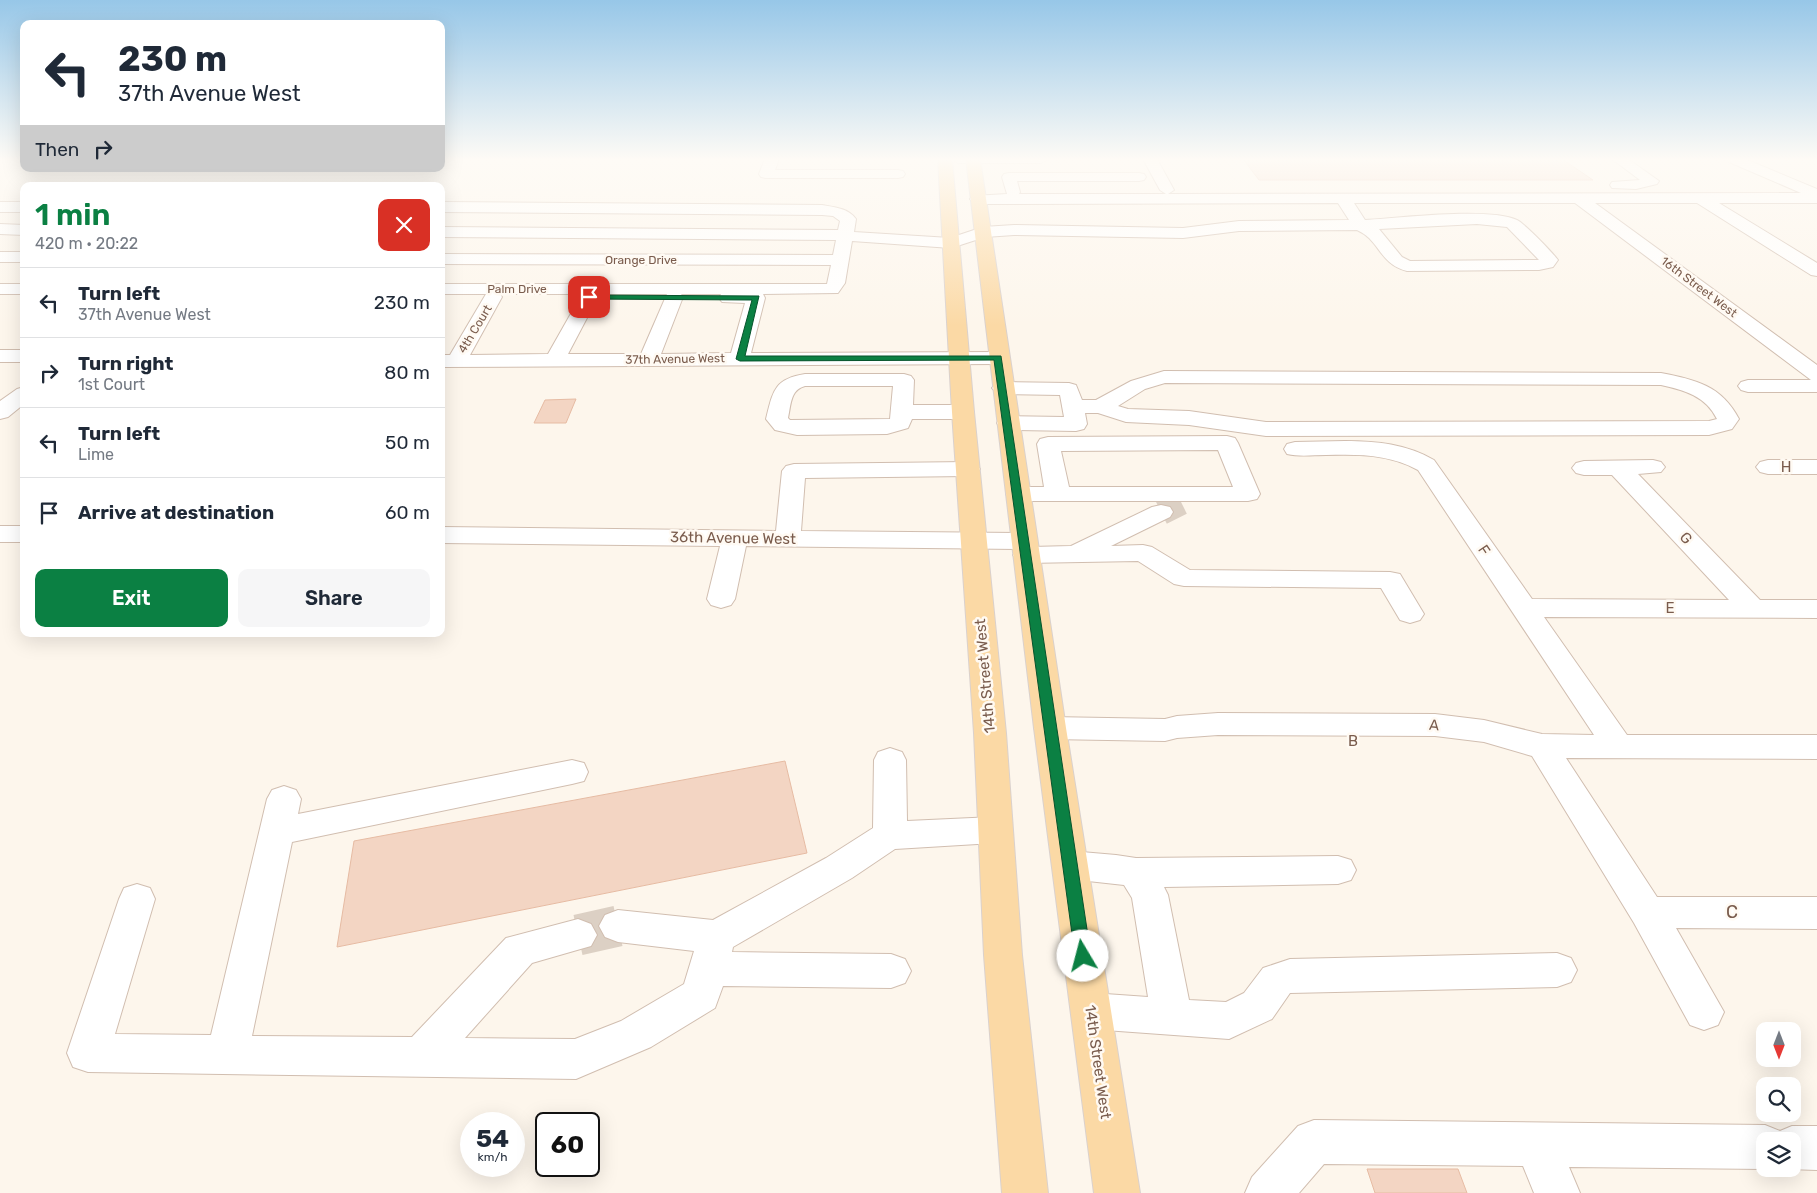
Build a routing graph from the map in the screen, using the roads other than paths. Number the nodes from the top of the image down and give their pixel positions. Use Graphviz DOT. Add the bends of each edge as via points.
graph roads {
  1 [pos="843,215"];
  2 [pos="949,215"];
  3 [pos="990,215"];
  4 [pos="1353,215"];
  5 [pos="1601,215"];
  6 [pos="1727,215"];
  7 [pos="980,216"];
  8 [pos="1137,218"];
  9 [pos="1360,225"];
  10 [pos="0,229"];
  11 [pos="20,230"];
  12 [pos="445,232"];
  13 [pos="843,237"];
  14 [pos="951,243"];
  15 [pos="0,257"];
  16 [pos="20,257"];
  17 [pos="445,258"];
  18 [pos="840,260"];
  19 [pos="1817,270"];
  20 [pos="20,289"];
  21 [pos="445,289"];
  22 [pos="0,290"];
  23 [pos="0,297"];
  24 [pos="20,297"];
  25 [pos="445,297"];
  26 [pos="493,297"];
  27 [pos="589,297"];
  28 [pos="674,298"];
  29 [pos="0,356"];
  30 [pos="20,356"];
  31 [pos="959,358"];
  32 [pos="998,358"];
  33 [pos="740,359"];
  34 [pos="648,360"];
  35 [pos="448,361"];
  36 [pos="554,361"];
  37 [pos="1817,375"];
  38 [pos="1140,385"];
  39 [pos="1748,386"];
  40 [pos="1817,386"];
  41 [pos="1003,388"];
  42 [pos="20,396"];
  43 [pos="1073,406"];
  44 [pos="1100,407"];
  45 [pos="0,412"];
  46 [pos="902,412"];
  47 [pos="963,412"];
  48 [pos="1189,418"];
  49 [pos="0,420"];
  50 [pos="20,420"];
  51 [pos="1008,422"];
  52 [pos="1295,449"];
  53 [pos="1768,467"];
  54 [pos="1584,468"];
  55 [pos="1618,468"];
  56 [pos="1653,468"];
  57 [pos="968,469"];
  58 [pos="1812,471"];
  59 [pos="1018,494"];
  60 [pos="1058,494"];
  61 [pos="1179,503"];
  62 [pos="0,534"];
  63 [pos="20,534"];
  64 [pos="445,535"];
  65 [pos="735,538"];
  66 [pos="788,539"];
  67 [pos="974,540"];
  68 [pos="1025,548"];
  69 [pos="1074,554"];
  70 [pos="722,600"];
  71 [pos="1523,608"];
  72 [pos="1753,609"];
  73 [pos="1817,609"];
  74 [pos="1410,614"];
  75 [pos="1050,728"];
  76 [pos="1542,746"];
  77 [pos="1618,746"];
  78 [pos="1817,748"];
  79 [pos="890,760"];
  80 [pos="572,772"];
  81 [pos="994,830"];
  82 [pos="890,836"];
  83 [pos="1070,865"];
  84 [pos="1338,870"];
  85 [pos="1136,874"];
  86 [pos="137,900"];
  87 [pos="1647,912"];
  88 [pos="1817,913"];
  89 [pos="618,926"];
  90 [pos="578,935"];
  91 [pos="713,953"];
  92 [pos="1556,970"];
  93 [pos="891,971"];
  94 [pos="1091,1011"];
  95 [pos="1704,1012"];
  96 [pos="1172,1018"];
  97 [pos="227,1056"];
  98 [pos="421,1057"];
  99 [pos="1536,1144"];
  100 [pos="1756,1147"];
  101 [pos="1801,1148"];
  102 [pos="1817,1148"];
  103 [pos="1025,1193"];
  104 [pos="1117,1193"];
  105 [pos="1268,1193"];
  106 [pos="1557,1193"];
  1 -- 13 [label="street" via="848,219"];
  2 -- 14 [label="main road, 14th Street West"];
  3 -- 7 [label="street"];
  4 -- 9 [label="street"];
  5 -- 37 [label="street, 16th Street West"];
  6 -- 19 [label="street"];
  7 -- 8 [label="street"];
  7 -- 9 [label="street" via="1014,230 1183,233 1239,226"];
  7 -- 14 [label="street"];
  7 -- 32 [label="main road, 14th Street West"];
  9 -- 9 [label="street" via="1495,220 1513,224 1549,260 1547,263 1407,266 1396,261 1371,230"];
  10 -- 11 [label="street"];
  12 -- 13 [label="street" via="760,233"];
  13 -- 14 [label="street"];
  13 -- 18 [label="street"];
  14 -- 31 [label="main road, 14th Street West"];
  15 -- 16 [label="street"];
  17 -- 18 [label="street, Orange Drive"];
  18 -- 21 [label="street, Palm Drive" via="832,289"];
  20 -- 22 [label="street"];
  23 -- 24 [label="street"];
  25 -- 26 [label="street"];
  26 -- 27 [label="street"];
  26 -- 35 [label="street, 4th Court"];
  27 -- 28 [label="street"];
  27 -- 36 [label="street"];
  28 -- 33 [label="street" via="756,298"];
  28 -- 34 [label="street"];
  29 -- 30 [label="street"];
  31 -- 32 [label="street, 37th Avenue West"];
  31 -- 33 [label="street, 37th Avenue West"];
  31 -- 47 [label="main road, 14th Street West"];
  32 -- 41 [label="main road, 14th Street West"];
  33 -- 34 [label="street, 37th Avenue West"];
  34 -- 36 [label="street, 37th Avenue West"];
  35 -- 36 [label="street, 37th Avenue West"];
  38 -- 44 [label="street"];
  38 -- 48 [label="street" via="1173,398"];
  38 -- 48 [label="street" via="1164,378 1662,379 1704,391 1724,409 1728,418 1724,424 1709,428 1266,429"];
  39 -- 40 [label="street"];
  41 -- 43 [label="street" via="1069,389"];
  41 -- 51 [label="main road, 14th Street West"];
  42 -- 45 [label="street"];
  43 -- 44 [label="street"];
  43 -- 51 [label="street" via="1076,424"];
  44 -- 48 [label="street" via="1126,414"];
  46 -- 46 [label="street" via="904,380 797,381 785,388 777,419 783,426 797,428 887,427 900,423"];
  46 -- 47 [label="street"];
  47 -- 57 [label="main road, 14th Street West"];
  49 -- 50 [label="street"];
  51 -- 59 [label="main road, 14th Street West"];
  52 -- 71 [label="street, F" via="1390,450 1416,458 1426,465"];
  53 -- 58 [label="street, H"];
  54 -- 55 [label="street"];
  55 -- 56 [label="street"];
  55 -- 72 [label="street, G"];
  57 -- 66 [label="street" via="794,471"];
  57 -- 67 [label="main road, 14th Street West"];
  59 -- 60 [label="street"];
  59 -- 68 [label="main road, 14th Street West"];
  60 -- 61 [label="street"];
  60 -- 61 [label="street" via="1048,444 1226,443 1248,494"];
  61 -- 69 [label="street"];
  62 -- 63 [label="street"];
  64 -- 65 [label="street, 36th Avenue West"];
  65 -- 66 [label="street, 36th Avenue West"];
  65 -- 70 [label="street"];
  66 -- 67 [label="street, 36th Avenue West"];
  67 -- 68 [label="street, 36th Avenue West"];
  67 -- 81 [label="main road, 14th Street West" via="990,733"];
  68 -- 69 [label="street, 36th Avenue West"];
  68 -- 75 [label="main road, 14th Street West"];
  69 -- 74 [label="street, 36th Avenue West" via="1142,553 1184,578 1390,580"];
  71 -- 72 [label="street, E"];
  71 -- 77 [label="street, F"];
  72 -- 73 [label="street, E"];
  75 -- 76 [label="street, B" via="1165,730 1176,738 1208,741 1495,739"];
  75 -- 83 [label="main road, 14th Street West"];
  76 -- 77 [label="street"];
  76 -- 87 [label="street"];
  77 -- 78 [label="street"];
  79 -- 82 [label="street"];
  80 -- 97 [label="street" via="280,815"];
  81 -- 82 [label="street"];
  81 -- 103 [label="main road, 14th Street West"];
  82 -- 91 [label="street"];
  83 -- 85 [label="street"];
  83 -- 94 [label="main road, 14th Street West"];
  84 -- 85 [label="street"];
  85 -- 96 [label="street" via="1150,895"];
  86 -- 97 [label="street" via="88,1053"];
  87 -- 88 [label="street, C"];
  87 -- 95 [label="street"];
  89 -- 91 [label="street"];
  90 -- 98 [label="street" via="520,950"];
  91 -- 93 [label="street"];
  91 -- 98 [label="street" via="700,995 636,1034 576,1059"];
  92 -- 96 [label="street" via="1290,976 1277,980 1258,1006 1229,1021"];
  94 -- 96 [label="street"];
  94 -- 104 [label="main road, 14th Street West"];
  97 -- 98 [label="street"];
  99 -- 100 [label="street"];
  99 -- 105 [label="street" via="1314,1142"];
  99 -- 106 [label="street"];
  101 -- 102 [label="street"];
}
